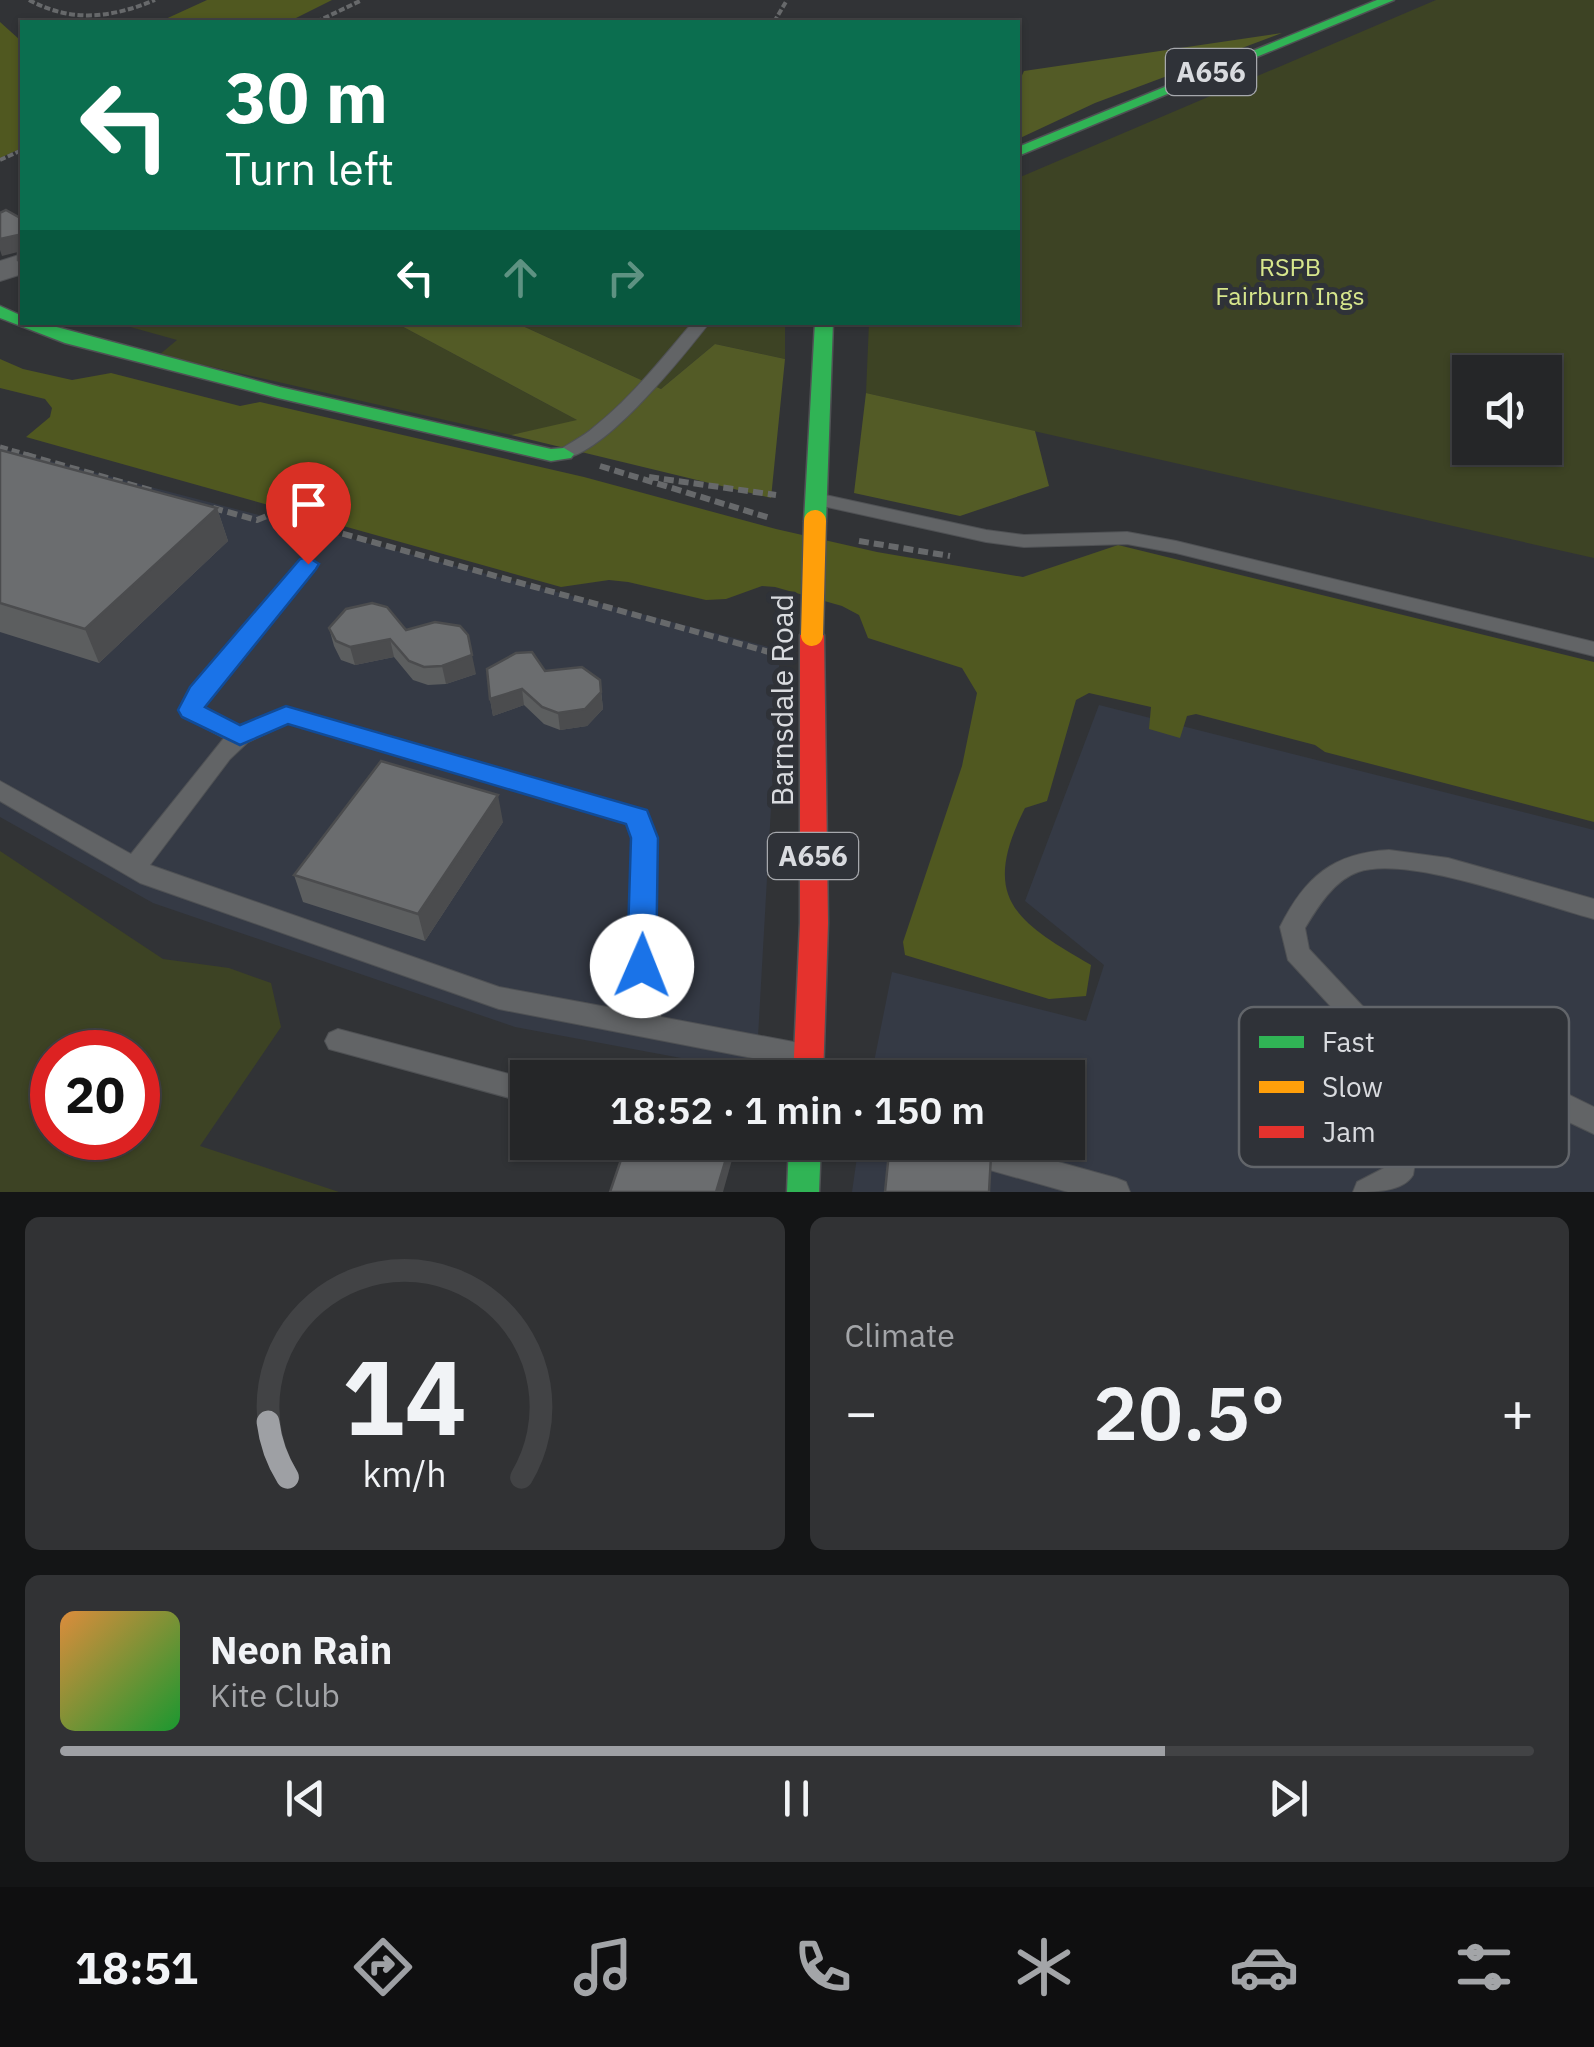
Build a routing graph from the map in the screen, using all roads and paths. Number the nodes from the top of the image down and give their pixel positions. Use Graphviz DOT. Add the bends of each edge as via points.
graph roads {
  1 [pos="28,0"];
  2 [pos="156,0"];
  3 [pos="362,0"];
  4 [pos="1388,0"];
  5 [pos="320,20"];
  6 [pos="1020,151"];
  7 [pos="31,325"];
  8 [pos="699,325"];
  9 [pos="824,325"];
  10 [pos="0,447"];
  11 [pos="564,454"];
  12 [pos="623,473"];
  13 [pos="165,494"];
  14 [pos="202,505"];
  15 [pos="814,510"];
  16 [pos="786,522"];
  17 [pos="308,564"];
  18 [pos="1594,649"];
  19 [pos="773,653"];
  20 [pos="240,736"];
  21 [pos="0,790"];
  22 [pos="134,868"];
  23 [pos="1594,910"];
  24 [pos="1348,1007"];
  25 [pos="650,1027"];
  26 [pos="338,1041"];
  27 [pos="780,1060"];
  28 [pos="808,1060"];
  29 [pos="510,1086"];
  30 [pos="1569,1109"];
  31 [pos="1594,1121"];
  32 [pos="804,1160"];
  33 [pos="1001,1160"];
  34 [pos="1400,1167"];
  35 [pos="803,1192"];
  36 [pos="1116,1192"];
  37 [pos="1367,1192"];
  1 -- 2 [label="path" via="78,20"];
  3 -- 5 [label="path"];
  4 -- 6 [label="main road, A656"];
  7 -- 11 [label="main road" via="249,387"];
  8 -- 11 [label="lane" via="608,424"];
  9 -- 15 [label="main road, Barnsdale Road / A656"];
  10 -- 13 [label="path"];
  11 -- 12 [label="path"];
  12 -- 15 [label="path"];
  12 -- 16 [label="path"];
  14 -- 19 [label="path" via="257,520 272,514"];
  15 -- 18 [label="lane" via="1005,538 1126,538"];
  15 -- 28 [label="main road, Barnsdale Road / A656, bridge"];
  17 -- 20 [label="lane" via="191,710"];
  20 -- 22 [label="lane"];
  20 -- 25 [label="lane" via="286,714 638,817 644,838 641,992"];
  21 -- 22 [label="lane"];
  22 -- 25 [label="lane" via="498,998"];
  23 -- 24 [label="lane" via="1433,864 1360,860 1308,900 1292,927 1297,953"];
  25 -- 27 [label="lane"];
  26 -- 29 [label="lane"];
  30 -- 31 [label="lane"];
  32 -- 35 [label="main road"];
  33 -- 36 [label="lane"];
  34 -- 37 [label="lane"];
}
